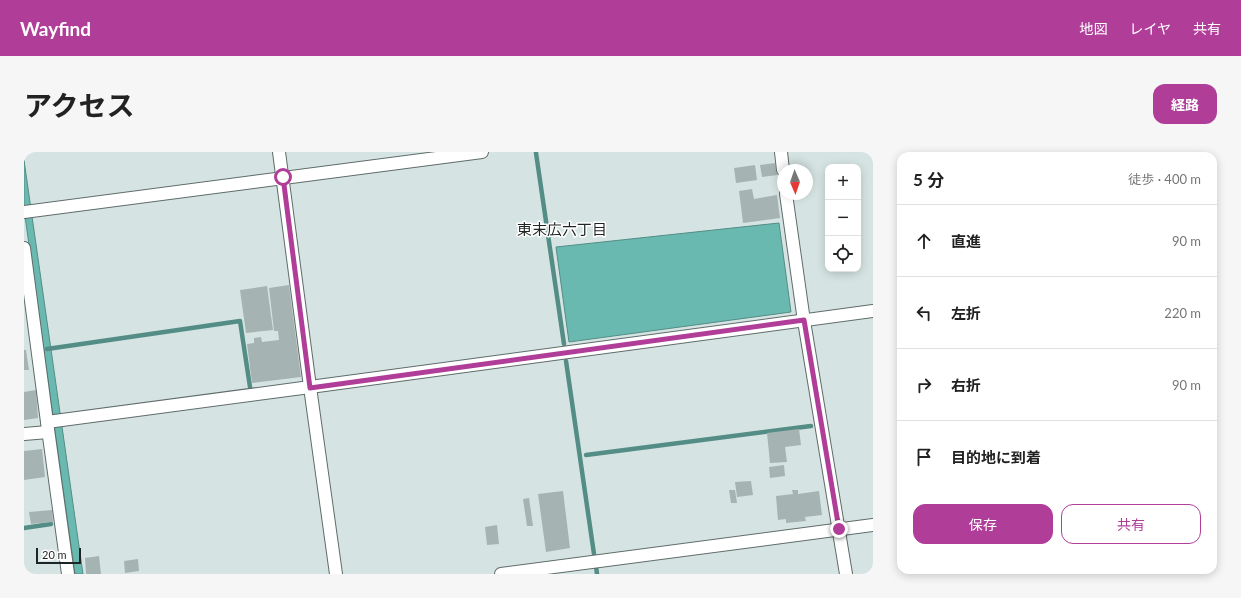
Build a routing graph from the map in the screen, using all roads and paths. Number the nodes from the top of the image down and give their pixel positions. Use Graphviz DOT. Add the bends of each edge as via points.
graph roads {
  1 [pos="280,152"];
  2 [pos="482,152"];
  3 [pos="781,152"];
  4 [pos="782,164"];
  5 [pos="283,177"];
  6 [pos="787,200"];
  7 [pos="28,211"];
  8 [pos="24,248"];
  9 [pos="873,311"];
  10 [pos="804,320"];
  11 [pos="310,388"];
  12 [pos="52,423"];
  13 [pos="24,434"];
  14 [pos="873,524"];
  15 [pos="839,529"];
  16 [pos="68,574"];
  17 [pos="336,574"];
  18 [pos="508,574"];
  19 [pos="846,574"];
  1 -- 5 [label="street"];
  2 -- 5 [label="street"];
  3 -- 4 [label="street"];
  5 -- 7 [label="street"];
  5 -- 11 [label="street"];
  6 -- 10 [label="street"];
  8 -- 12 [label="street"];
  9 -- 10 [label="street"];
  10 -- 11 [label="street"];
  10 -- 15 [label="street"];
  11 -- 12 [label="street"];
  11 -- 17 [label="street"];
  12 -- 13 [label="street"];
  12 -- 16 [label="street"];
  14 -- 15 [label="street"];
  15 -- 18 [label="street"];
  15 -- 19 [label="street"];
}
